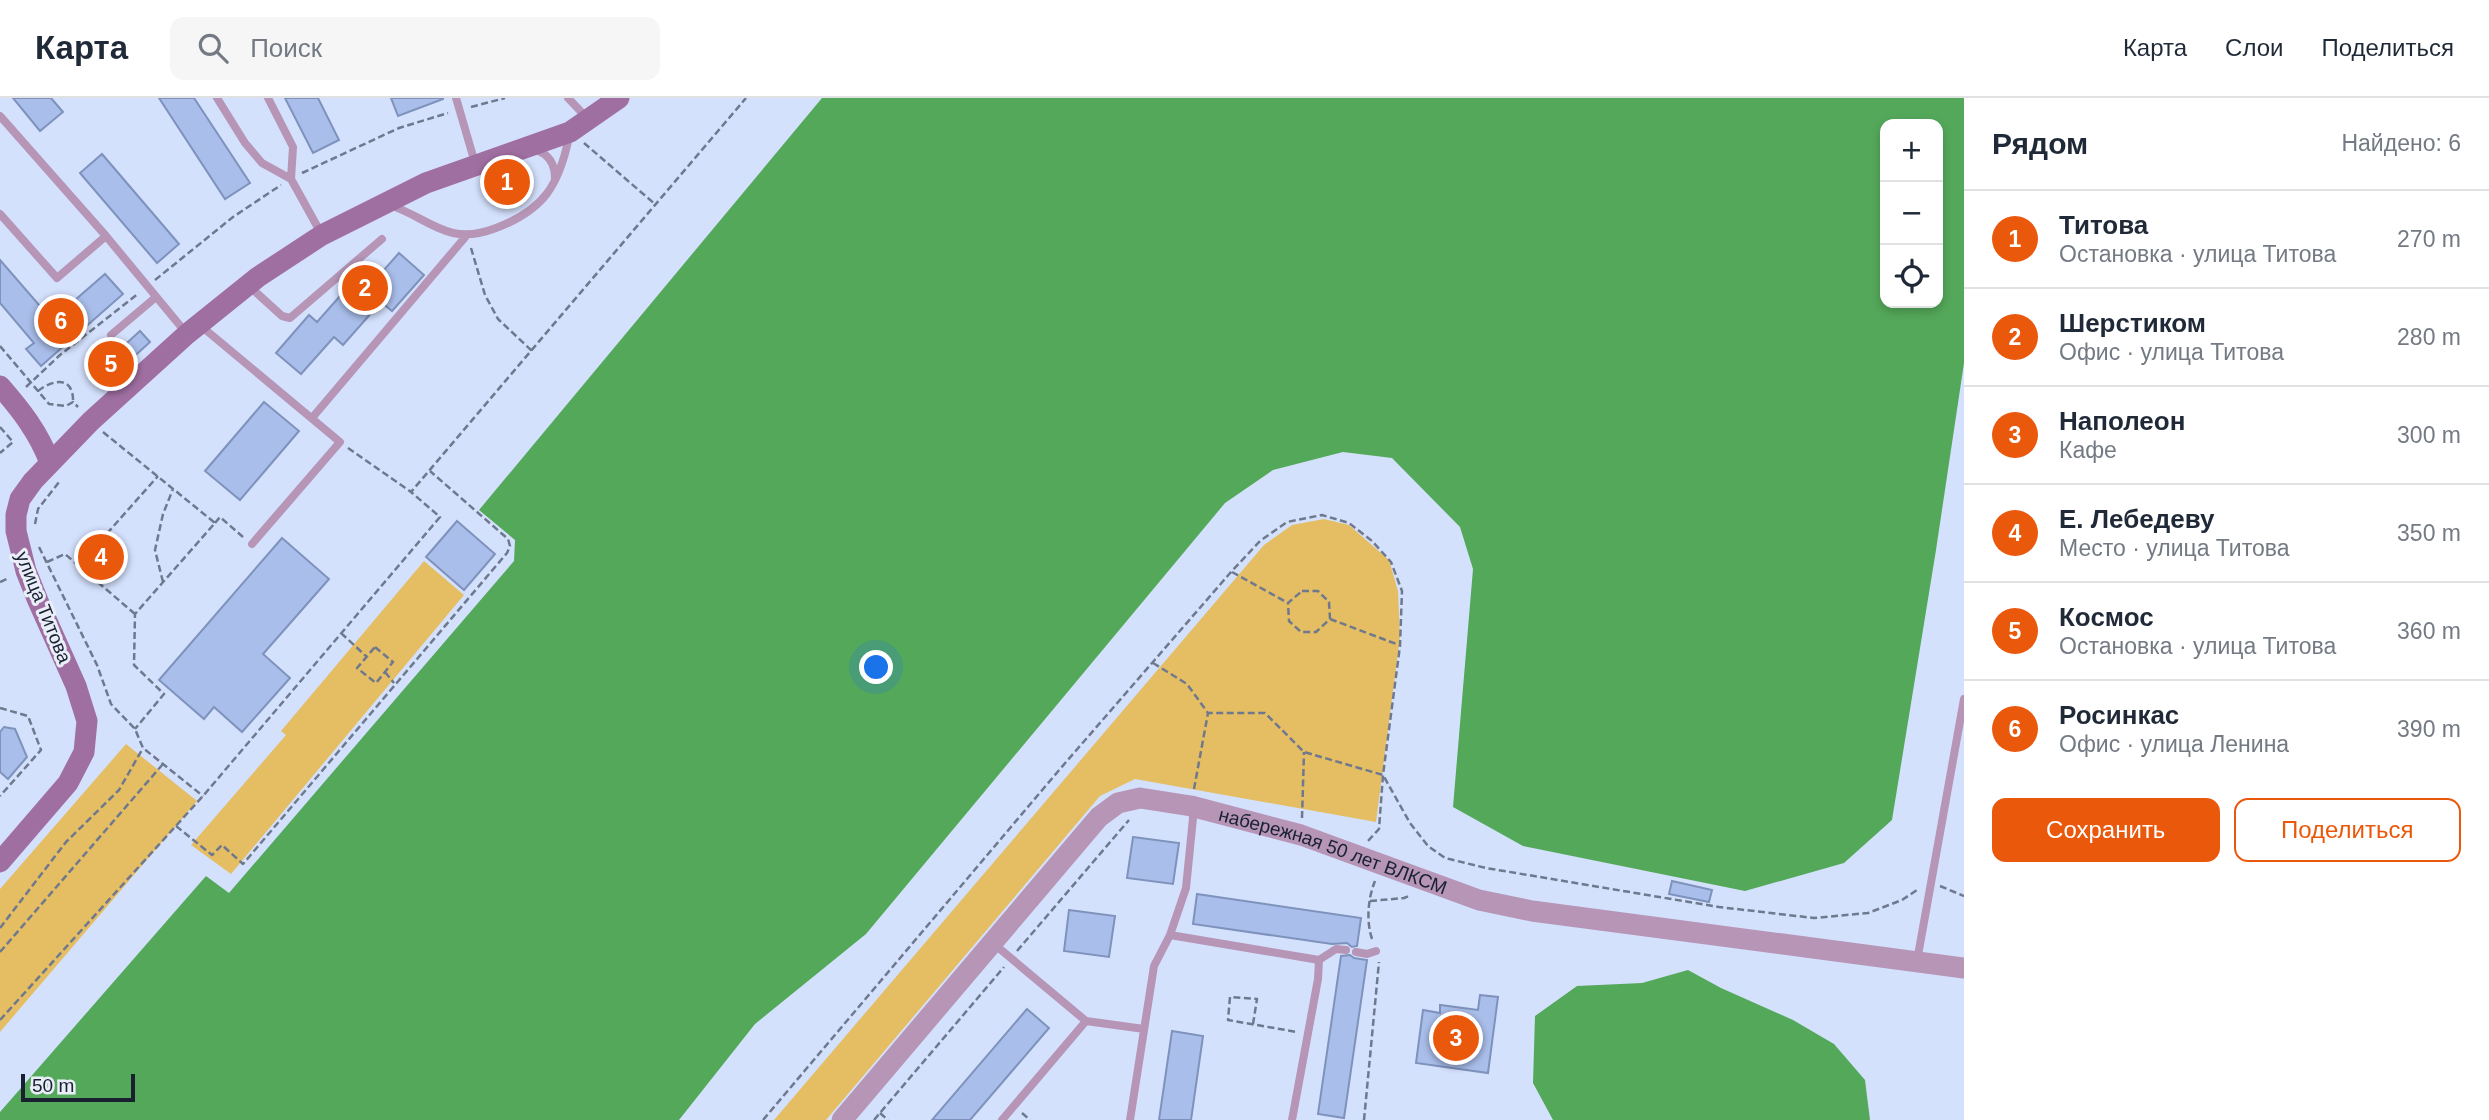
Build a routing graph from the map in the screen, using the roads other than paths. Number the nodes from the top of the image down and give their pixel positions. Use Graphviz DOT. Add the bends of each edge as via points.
graph roads {
  1 [pos="217,98"];
  2 [pos="268,98"];
  3 [pos="456,98"];
  4 [pos="568,98"];
  5 [pos="619,98"];
  6 [pos="0,116"];
  7 [pos="589,120"];
  8 [pos="570,132"];
  9 [pos="528,148"];
  10 [pos="476,166"];
  11 [pos="291,179"];
  12 [pos="555,182"];
  13 [pos="383,203"];
  14 [pos="0,214"];
  15 [pos="322,235"];
  16 [pos="467,235"];
  17 [pos="106,236"];
  18 [pos="382,239"];
  19 [pos="248,285"];
  20 [pos="156,297"];
  21 [pos="193,329"];
  22 [pos="111,335"];
  23 [pos="0,386"];
  24 [pos="312,418"];
  25 [pos="56,470"];
  26 [pos="252,544"];
  27 [pos="1964,699"];
  28 [pos="1191,806"];
  29 [pos="0,862"];
  30 [pos="1170,935"];
  31 [pos="993,944"];
  32 [pos="1346,950"];
  33 [pos="1376,951"];
  34 [pos="1356,952"];
  35 [pos="1319,960"];
  36 [pos="1917,963"];
  37 [pos="1964,968"];
  38 [pos="1086,1021"];
  39 [pos="1144,1029"];
  40 [pos="842,1120"];
  41 [pos="1002,1120"];
  42 [pos="1130,1120"];
  43 [pos="1292,1120"];
  1 -- 11 [label="lane" via="262,163"];
  2 -- 11 [label="lane" via="292,147"];
  3 -- 10 [label="lane"];
  4 -- 7 [label="lane"];
  5 -- 7 [label="main road, улица Титова"];
  6 -- 17 [label="lane"];
  7 -- 8 [label="main road, улица Титова"];
  8 -- 9 [label="main road, улица Титова"];
  8 -- 12 [label="lane"];
  9 -- 10 [label="main road, улица Титова"];
  9 -- 12 [label="lane" via="550,158"];
  10 -- 13 [label="main road, улица Титова"];
  11 -- 15 [label="lane"];
  12 -- 16 [label="lane" via="547,195 513,222"];
  13 -- 15 [label="main road, улица Титова"];
  13 -- 16 [label="lane" via="453,234"];
  14 -- 17 [label="lane" via="57,278"];
  15 -- 19 [label="main road, улица Титова"];
  16 -- 24 [label="lane"];
  17 -- 20 [label="lane"];
  18 -- 19 [label="lane" via="290,318"];
  19 -- 21 [label="main road, улица Титова"];
  20 -- 21 [label="lane"];
  20 -- 22 [label="lane"];
  21 -- 24 [label="lane"];
  21 -- 25 [label="main road, улица Титова" via="91,421"];
  23 -- 25 [label="main road" via="30,423"];
  24 -- 26 [label="lane" via="340,442"];
  25 -- 29 [label="main road, улица Титова" via="20,499 16,515 26,571 87,721 84,752 68,783"];
  27 -- 36 [label="lane"];
  28 -- 30 [label="lane" via="1186,888"];
  28 -- 31 [label="street, набережная 50 лет ВЛКСМ" via="1140,798 1118,803 1099,817"];
  28 -- 36 [label="street, набережная 50 лет ВЛКСМ" via="1301,835 1479,900"];
  30 -- 35 [label="lane"];
  30 -- 39 [label="lane" via="1154,966"];
  31 -- 38 [label="lane"];
  31 -- 40 [label="street, набережная 50 лет ВЛКСМ"];
  32 -- 35 [label="lane" via="1336,949"];
  33 -- 34 [label="lane"];
  35 -- 43 [label="lane"];
  36 -- 37 [label="street, набережная 50 лет ВЛКСМ"];
  38 -- 39 [label="lane"];
  38 -- 41 [label="lane"];
  39 -- 42 [label="lane"];
}
